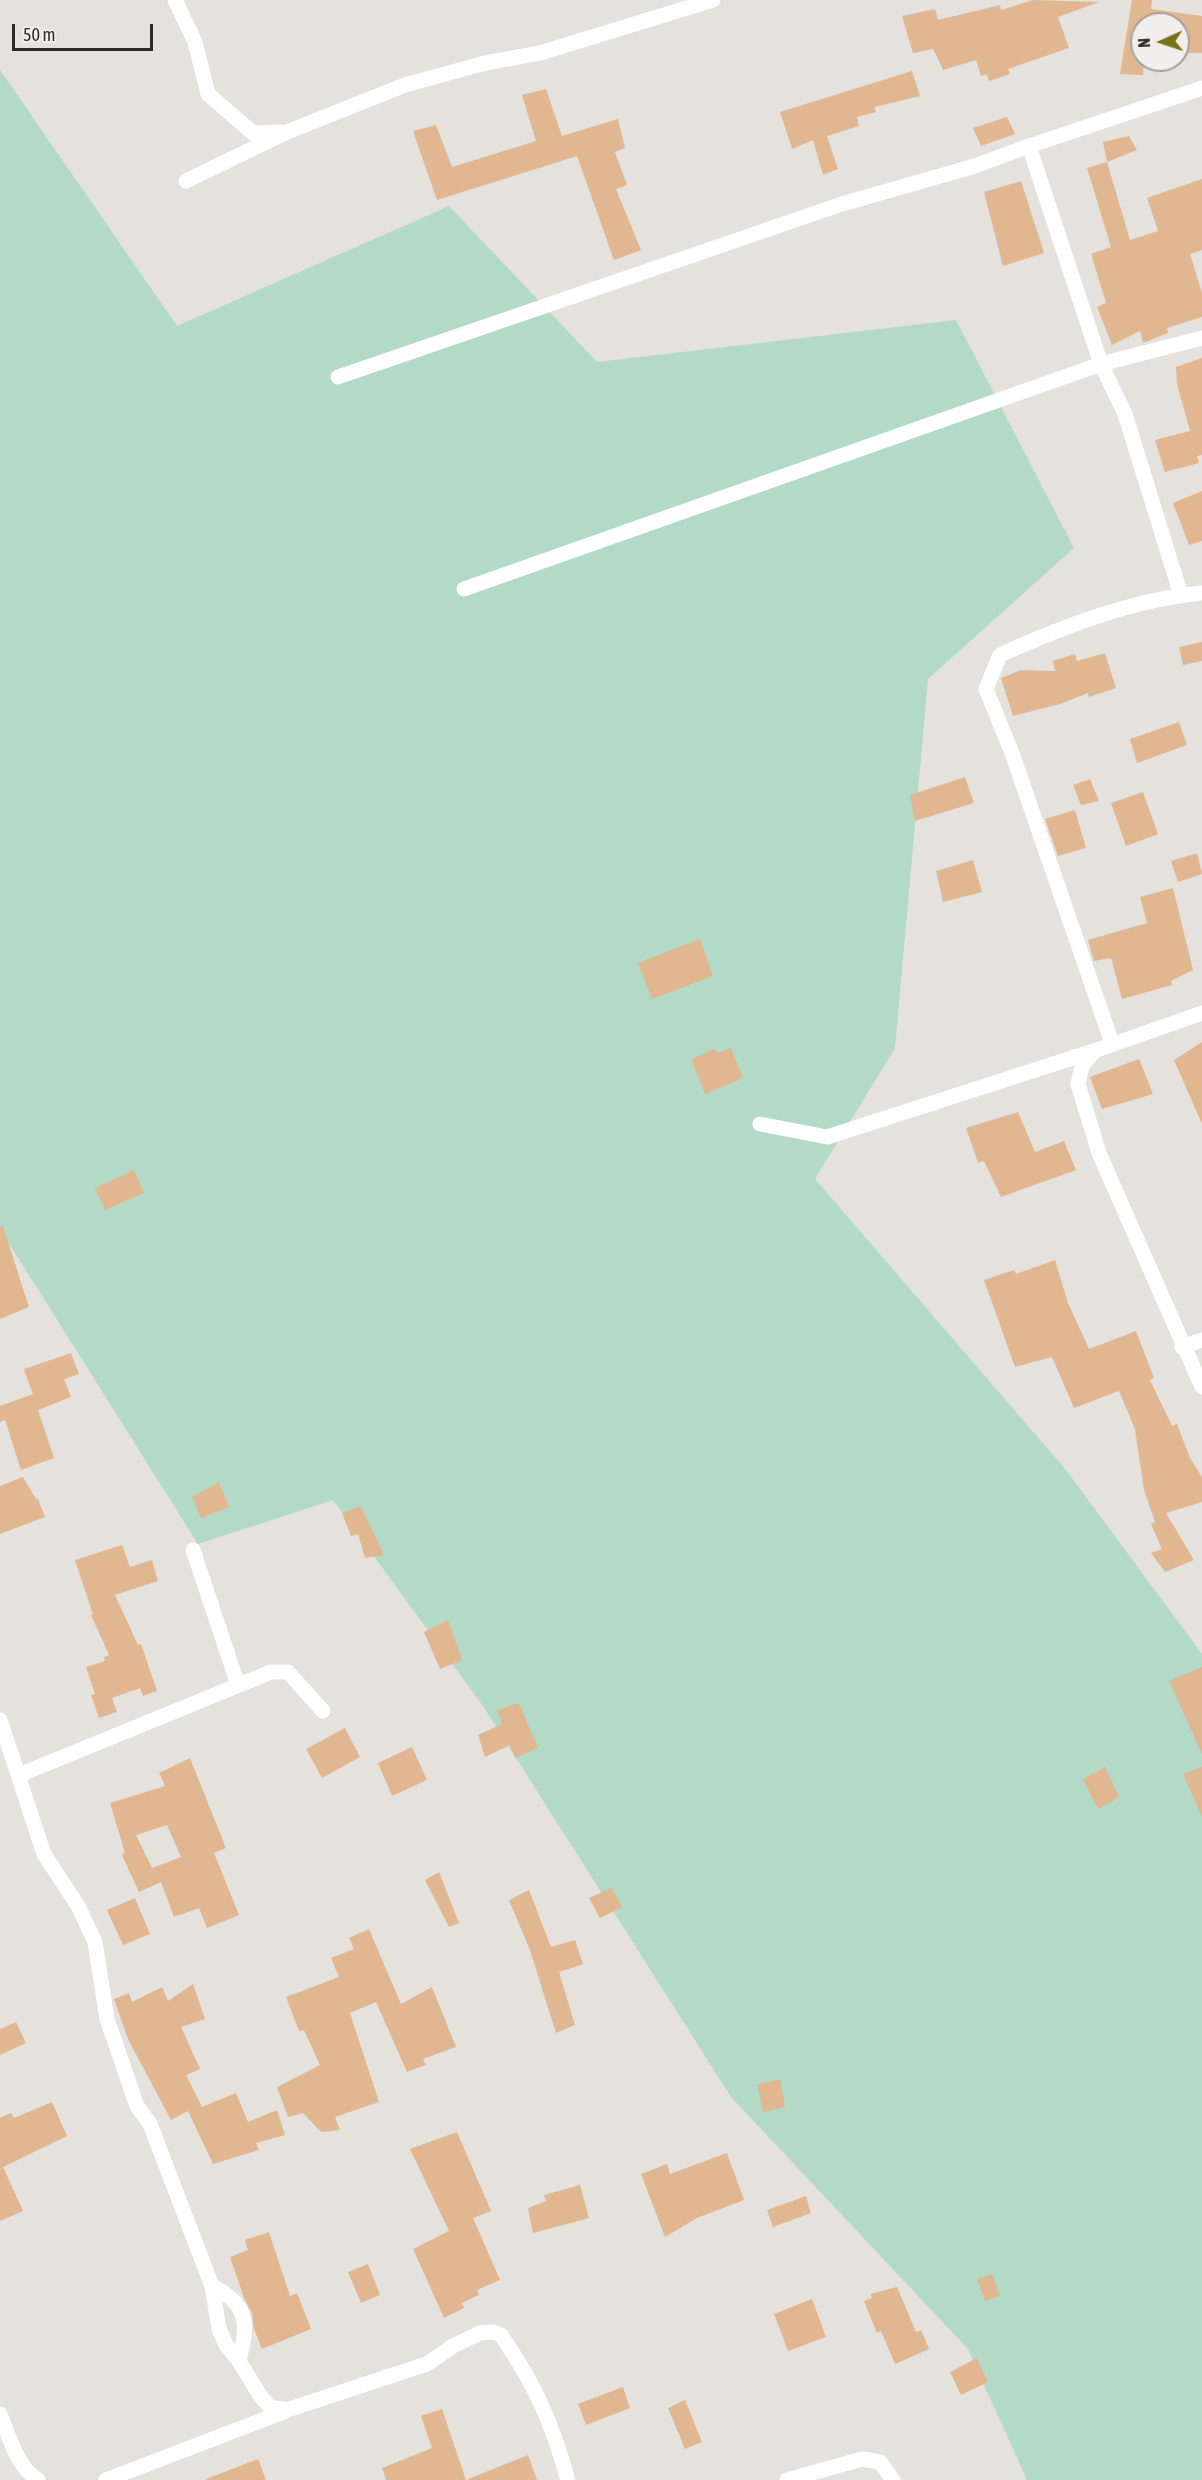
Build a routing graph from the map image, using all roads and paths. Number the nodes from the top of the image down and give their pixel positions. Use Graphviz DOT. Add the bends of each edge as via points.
graph roads {
  1 [pos="175,0"];
  2 [pos="713,0"];
  3 [pos="669,6"];
  4 [pos="1202,88"];
  5 [pos="287,132"];
  6 [pos="1029,146"];
  7 [pos="186,181"];
  8 [pos="1202,338"];
  9 [pos="1101,364"];
  10 [pos="338,377"];
  11 [pos="464,589"];
  12 [pos="1202,593"];
  13 [pos="1181,595"];
  14 [pos="1202,1013"];
  15 [pos="1112,1043"];
  16 [pos="1094,1052"];
  17 [pos="760,1124"];
  18 [pos="1202,1340"];
  19 [pos="1182,1347"];
  20 [pos="1202,1387"];
  21 [pos="193,1550"];
  22 [pos="238,1685"];
  23 [pos="323,1711"];
  24 [pos="0,1720"];
  25 [pos="19,1775"];
  26 [pos="212,2286"];
  27 [pos="239,2361"];
  28 [pos="287,2410"];
  29 [pos="0,2414"];
  30 [pos="38,2480"];
  31 [pos="106,2480"];
  32 [pos="568,2480"];
  33 [pos="787,2480"];
  34 [pos="893,2480"];
  1 -- 5 [label="street" via="195,42 208,94 253,133"];
  2 -- 3 [label="street"];
  3 -- 5 [label="street" via="540,52 405,85"];
  4 -- 6 [label="street"];
  5 -- 7 [label="street"];
  6 -- 9 [label="street"];
  6 -- 10 [label="street" via="975,166 842,204"];
  8 -- 9 [label="street"];
  9 -- 11 [label="street"];
  9 -- 13 [label="street" via="1125,414"];
  12 -- 13 [label="street"];
  13 -- 15 [label="street" via="1115,610 1000,655 986,689 1012,753"];
  14 -- 15 [label="street"];
  15 -- 16 [label="street"];
  16 -- 17 [label="street" via="827,1137"];
  16 -- 19 [label="street" via="1082,1066 1078,1084 1099,1153"];
  18 -- 19 [label="street"];
  19 -- 20 [label="street"];
  21 -- 22 [label="street"];
  22 -- 23 [label="street" via="271,1672 288,1672"];
  22 -- 25 [label="street"];
  24 -- 25 [label="street"];
  25 -- 26 [label="street" via="44,1854 78,1906 95,1942 107,2019 137,2106 150,2124"];
  26 -- 27 [label="street" via="219,2329"];
  26 -- 27 [label="street" via="228,2294 244,2313 246,2332"];
  27 -- 28 [label="street" via="270,2408"];
  28 -- 31 [label="street"];
  28 -- 32 [label="street" via="427,2364 480,2333 494,2332 501,2335 535,2388 549,2418"];
  29 -- 30 [label="street" via="16,2454"];
  33 -- 34 [label="street" via="862,2459 880,2462"];
}
